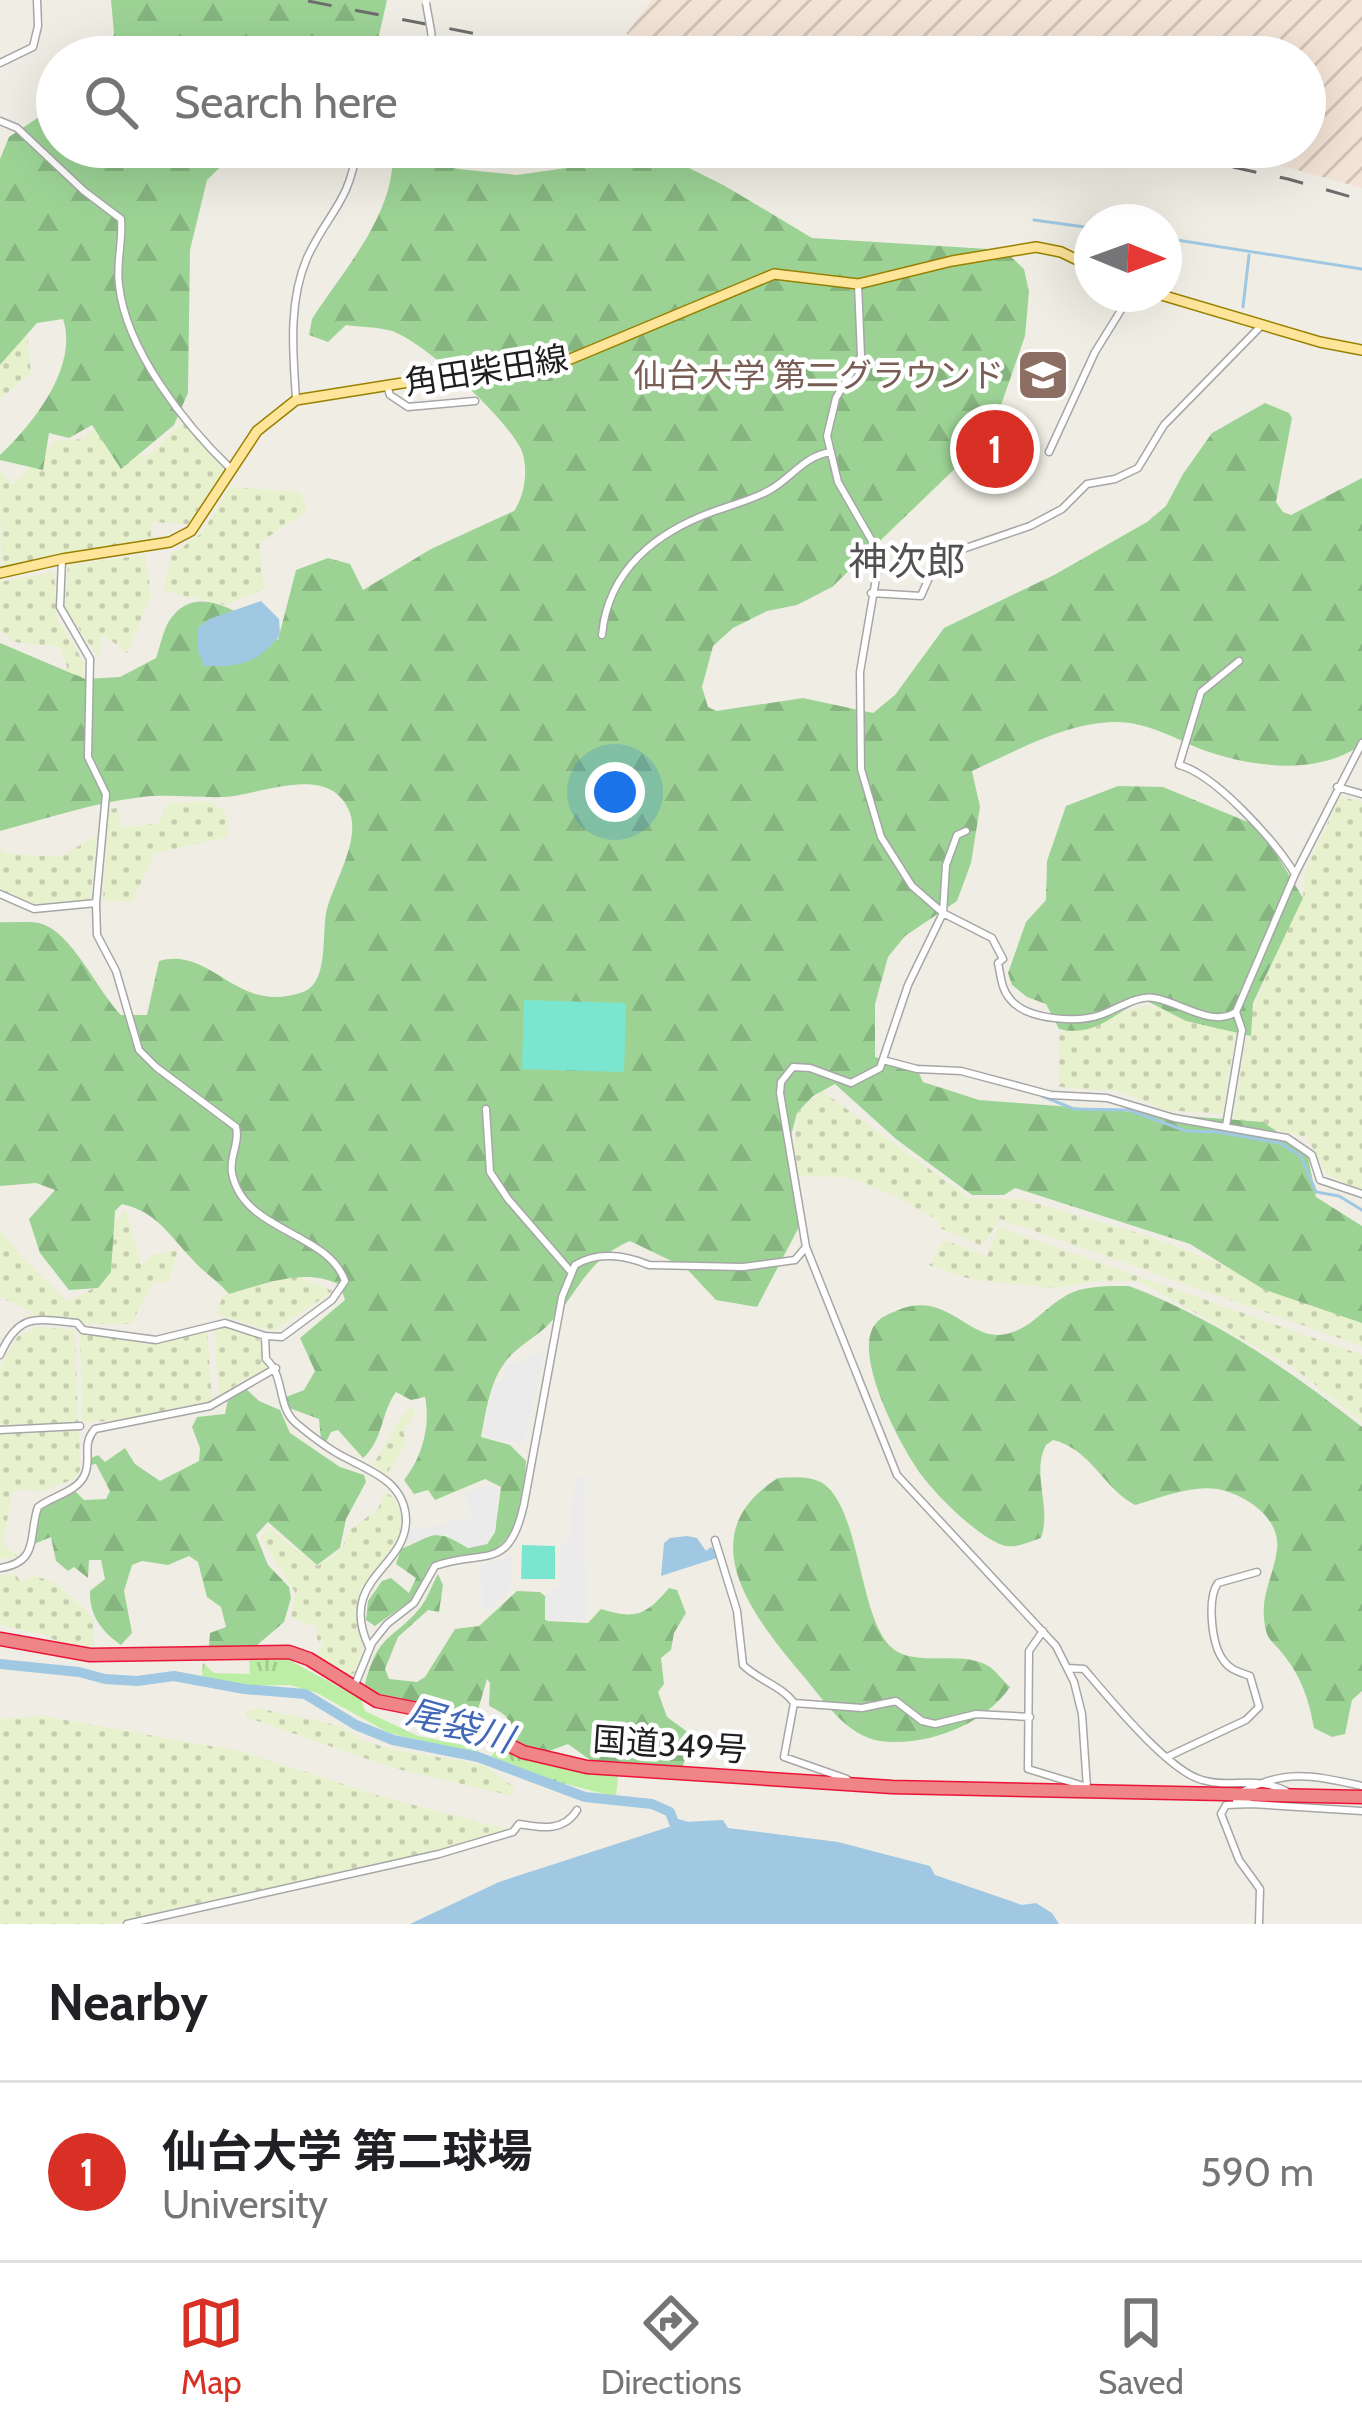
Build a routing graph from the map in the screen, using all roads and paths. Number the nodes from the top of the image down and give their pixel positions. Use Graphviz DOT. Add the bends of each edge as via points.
graph roads {
  1 [pos="37,0"];
  2 [pos="426,1"];
  3 [pos="432,36"];
  4 [pos="0,63"];
  5 [pos="0,121"];
  6 [pos="36,146"];
  7 [pos="60,168"];
  8 [pos="354,168"];
  9 [pos="1074,258"];
  10 [pos="858,284"];
  11 [pos="1182,301"];
  12 [pos="1120,312"];
  13 [pos="1262,325"];
  14 [pos="1362,350"];
  15 [pos="387,385"];
  16 [pos="296,400"];
  17 [pos="475,401"];
  18 [pos="831,452"];
  19 [pos="1049,452"];
  20 [pos="231,469"];
  21 [pos="62,559"];
  22 [pos="0,573"];
  23 [pos="871,593"];
  24 [pos="602,635"];
  25 [pos="1239,662"];
  26 [pos="1362,743"];
  27 [pos="1337,787"];
  28 [pos="1362,794"];
  29 [pos="966,831"];
  30 [pos="1294,874"];
  31 [pos="0,894"];
  32 [pos="96,903"];
  33 [pos="944,913"];
  34 [pos="1236,1012"];
  35 [pos="883,1060"];
  36 [pos="486,1109"];
  37 [pos="1226,1126"];
  38 [pos="1362,1195"];
  39 [pos="806,1247"];
  40 [pos="572,1273"];
  41 [pos="265,1336"];
  42 [pos="0,1355"];
  43 [pos="276,1368"];
  44 [pos="80,1426"];
  45 [pos="0,1430"];
  46 [pos="715,1540"];
  47 [pos="0,1568"];
  48 [pos="1257,1572"];
  49 [pos="1043,1630"];
  50 [pos="0,1639"];
  51 [pos="369,1647"];
  52 [pos="1068,1668"];
  53 [pos="354,1687"];
  54 [pos="794,1703"];
  55 [pos="1030,1717"];
  56 [pos="1167,1757"];
  57 [pos="1260,1781"];
  58 [pos="851,1783"];
  59 [pos="1362,1786"];
  60 [pos="1087,1788"];
  61 [pos="1211,1791"];
  62 [pos="1242,1792"];
  63 [pos="1288,1792"];
  64 [pos="1362,1797"];
  65 [pos="1252,1804"];
  66 [pos="577,1810"];
  67 [pos="1362,1811"];
  68 [pos="127,1924"];
  69 [pos="1259,1924"];
  1 -- 4 [label="street" via="33,46"];
  2 -- 3 [label="street, bridge"];
  5 -- 6 [label="street"];
  7 -- 20 [label="street" via="121,219 118,280 129,329"];
  8 -- 16 [label="street" via="300,280"];
  9 -- 10 [label="main road, 角田柴田線" via="1036,248"];
  10 -- 15 [label="main road, 角田柴田線" via="774,274 556,365"];
  10 -- 18 [label="street" via="863,347 832,409"];
  11 -- 13 [label="main road"];
  12 -- 19 [label="street"];
  13 -- 14 [label="main road"];
  13 -- 23 [label="street" via="1164,425 1138,468 1088,484 1030,526 957,551 931,573 921,596"];
  15 -- 16 [label="main road, 角田柴田線"];
  15 -- 17 [label="street" via="408,406"];
  16 -- 20 [label="main road" via="257,431"];
  18 -- 23 [label="street" via="838,482 880,555"];
  18 -- 24 [label="street" via="649,546 612,589"];
  20 -- 21 [label="main road" via="191,531 170,542"];
  21 -- 22 [label="main road"];
  21 -- 32 [label="street" via="60,607 90,659 88,757 106,794"];
  23 -- 33 [label="street" via="858,741 868,802 899,868"];
  25 -- 30 [label="street" via="1201,692 1179,765 1227,798"];
  26 -- 27 [label="street"];
  27 -- 28 [label="street"];
  27 -- 30 [label="street"];
  29 -- 33 [label="street" via="948,851"];
  30 -- 34 [label="street"];
  31 -- 32 [label="street" via="34,909"];
  32 -- 41 [label="street" via="97,935 139,1050 236,1126 231,1171 253,1208 345,1276 319,1312 282,1337"];
  33 -- 34 [label="street" via="999,946 1002,985 1025,1011 1089,1018 1149,997 1214,1018"];
  33 -- 35 [label="street"];
  34 -- 37 [label="street" via="1241,1040"];
  35 -- 37 [label="street"];
  35 -- 39 [label="street" via="851,1083 793,1067 781,1082"];
  36 -- 40 [label="street" via="490,1172"];
  37 -- 38 [label="street" via="1297,1141 1321,1180"];
  39 -- 40 [label="street" via="795,1260 743,1267 596,1255"];
  39 -- 49 [label="street" via="897,1475"];
  40 -- 51 [label="street" via="513,1537 493,1555 435,1566 414,1603"];
  41 -- 42 [label="street" via="219,1322 149,1340 28,1320"];
  41 -- 43 [label="street" via="266,1359"];
  43 -- 47 [label="street" via="210,1406 95,1429 82,1480 38,1507 26,1556"];
  43 -- 51 [label="street" via="291,1419 384,1477 403,1507 398,1544 361,1605"];
  44 -- 45 [label="street"];
  46 -- 54 [label="street" via="743,1665"];
  48 -- 56 [label="street" via="1212,1592 1218,1654 1250,1676 1258,1706 1246,1720"];
  49 -- 52 [label="street"];
  49 -- 55 [label="street" via="1030,1644"];
  50 -- 53 [label="highway, 国道349号" via="90,1654 274,1650 309,1659"];
  51 -- 53 [label="street"];
  52 -- 56 [label="street" via="1084,1670"];
  52 -- 60 [label="street" via="1082,1714"];
  53 -- 58 [label="highway, 国道349号" via="377,1701 447,1714 560,1763"];
  54 -- 55 [label="street" via="862,1708 896,1701 935,1724 982,1713"];
  54 -- 58 [label="street" via="784,1757"];
  55 -- 60 [label="street" via="1030,1771"];
  56 -- 57 [label="street" via="1204,1781"];
  57 -- 59 [label="street"];
  57 -- 62 [label="street"];
  57 -- 63 [label="street"];
  58 -- 60 [label="highway, 国道349号"];
  60 -- 61 [label="highway, 国道349号"];
  61 -- 62 [label="highway, 国道349号"];
  61 -- 65 [label="street"];
  62 -- 63 [label="highway, 国道349号"];
  63 -- 64 [label="highway, 国道349号"];
  65 -- 67 [label="street"];
  65 -- 69 [label="street" via="1226,1805 1221,1814 1260,1889"];
  66 -- 68 [label="street" via="559,1826 519,1824 439,1854"];
}
